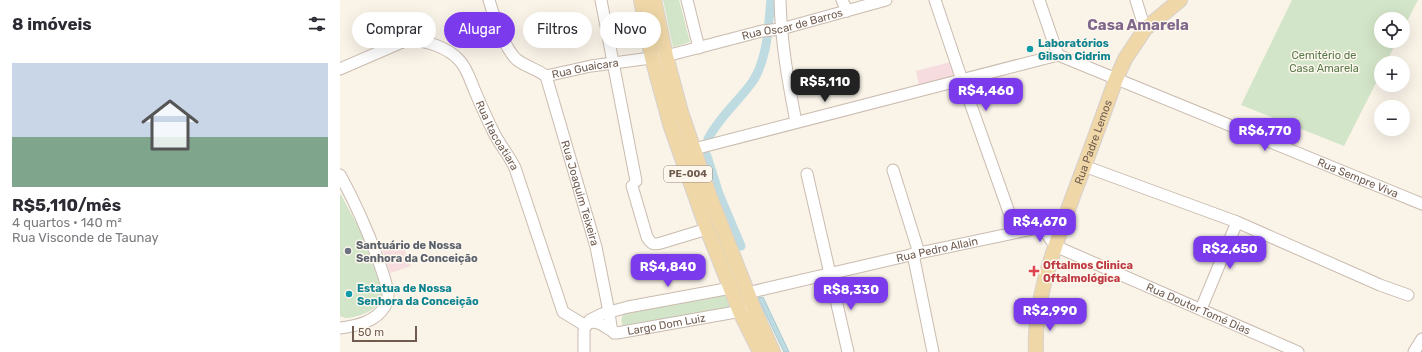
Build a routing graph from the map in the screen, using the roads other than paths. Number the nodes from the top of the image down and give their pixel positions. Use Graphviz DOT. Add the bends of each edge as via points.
graph roads {
  1 [pos="489,0"];
  2 [pos="601,0"];
  3 [pos="641,0"];
  4 [pos="646,0"];
  5 [pos="650,0"];
  6 [pos="654,0"];
  7 [pos="688,0"];
  8 [pos="780,0"];
  9 [pos="842,0"];
  10 [pos="886,0"];
  11 [pos="935,0"];
  12 [pos="1039,0"];
  13 [pos="1136,0"];
  14 [pos="1180,0"];
  15 [pos="847,11"];
  16 [pos="778,29"];
  17 [pos="1145,29"];
  18 [pos="699,48"];
  19 [pos="1058,55"];
  20 [pos="666,56"];
  21 [pos="652,58"];
  22 [pos="612,63"];
  23 [pos="340,69"];
  24 [pos="546,76"];
  25 [pos="1116,79"];
  26 [pos="962,80"];
  27 [pos="796,122"];
  28 [pos="694,149"];
  29 [pos="1084,166"];
  30 [pos="893,170"];
  31 [pos="807,174"];
  32 [pos="340,176"];
  33 [pos="1422,204"];
  34 [pos="1066,216"];
  35 [pos="1238,222"];
  36 [pos="1034,228"];
  37 [pos="707,229"];
  38 [pos="1016,232"];
  39 [pos="1055,246"];
  40 [pos="916,254"];
  41 [pos="831,274"];
  42 [pos="739,293"];
  43 [pos="1408,295"];
  44 [pos="1201,309"];
  45 [pos="747,311"];
  46 [pos="609,312"];
  47 [pos="587,325"];
  48 [pos="340,328"];
  49 [pos="614,333"];
  50 [pos="1422,339"];
  51 [pos="1296,351"];
  52 [pos="584,352"];
  53 [pos="760,352"];
  54 [pos="773,352"];
  55 [pos="848,352"];
  56 [pos="934,352"];
  57 [pos="1036,352"];
  58 [pos="1414,352"];
  1 -- 24 [label="street, Rua Guaicara" via="511,52 517,59"];
  2 -- 22 [label="street"];
  3 -- 21 [label="main road, PE-004"];
  4 -- 5 [label="street" via="655,51 661,51"];
  6 -- 20 [label="main road, PE-004"];
  7 -- 18 [label="street"];
  8 -- 16 [label="street"];
  9 -- 15 [label="street"];
  10 -- 15 [label="street, Rua Oscar de Barros"];
  11 -- 26 [label="street"];
  12 -- 19 [label="street"];
  13 -- 17 [label="street"];
  14 -- 17 [label="main road, Rua Padre Lemos"];
  15 -- 16 [label="street, Rua Oscar de Barros"];
  16 -- 18 [label="street, Rua Oscar de Barros"];
  16 -- 27 [label="street"];
  17 -- 25 [label="main road, Rua Padre Lemos" via="1125,59"];
  18 -- 20 [label="street, Rua Oscar de Barros"];
  19 -- 25 [label="street, Rua Sempre Viva"];
  19 -- 26 [label="street"];
  20 -- 21 [label="street, Rua Oscar de Barros"];
  20 -- 28 [label="main road, PE-004"];
  21 -- 22 [label="street, Rua Guaicara"];
  21 -- 37 [label="main road, PE-004" via="670,124"];
  22 -- 24 [label="street, Rua Guaicara"];
  22 -- 37 [label="street" via="634,184 647,237 655,244"];
  23 -- 47 [label="street, Rua Itacoatiara" via="407,40 432,44 459,60 467,72 494,134 515,168 563,312"];
  24 -- 46 [label="street, Rua Joaquim Teixeira" via="596,246"];
  25 -- 29 [label="main road, Rua Padre Lemos"];
  25 -- 33 [label="street, Rua Sempre Viva"];
  26 -- 27 [label="street"];
  26 -- 38 [label="street"];
  27 -- 28 [label="street"];
  28 -- 42 [label="main road, PE-004"];
  29 -- 34 [label="main road, Rua Padre Lemos"];
  29 -- 35 [label="street"];
  30 -- 40 [label="street"];
  31 -- 41 [label="street"];
  32 -- 48 [label="street" via="374,248 388,296 382,310 372,319"];
  34 -- 36 [label="street, Rua Pedro Allain" via="1048,225"];
  34 -- 39 [label="main road, Rua Padre Lemos"];
  35 -- 43 [label="street"];
  35 -- 44 [label="street"];
  36 -- 38 [label="street, Rua Pedro Allain"];
  36 -- 39 [label="street" via="1045,231"];
  37 -- 42 [label="main road, PE-004"];
  38 -- 40 [label="street, Rua Pedro Allain"];
  39 -- 44 [label="street, Rua Doutor Tomé Dias"];
  39 -- 57 [label="main road, Rua Padre Lemos" via="1039,312"];
  40 -- 41 [label="street, Rua Pedro Allain"];
  40 -- 56 [label="street"];
  41 -- 42 [label="street, Rua Pedro Allain"];
  41 -- 55 [label="street"];
  42 -- 42 [label="street" via="682,143 663,79 668,78 685,138 744,296"];
  42 -- 45 [label="main road, PE-004"];
  42 -- 46 [label="street"];
  44 -- 51 [label="street, Rua Doutor Tomé Dias"];
  45 -- 49 [label="street, Largo Dom Luiz"];
  45 -- 53 [label="main road, PE-004"];
  45 -- 54 [label="main road, PE-004"];
  46 -- 47 [label="street"];
  46 -- 49 [label="street, Rua Joaquim Teixeira"];
  47 -- 49 [label="street, Largo Dom Luiz" via="599,323"];
  47 -- 52 [label="street" via="584,331"];
  50 -- 58 [label="street"];
}
